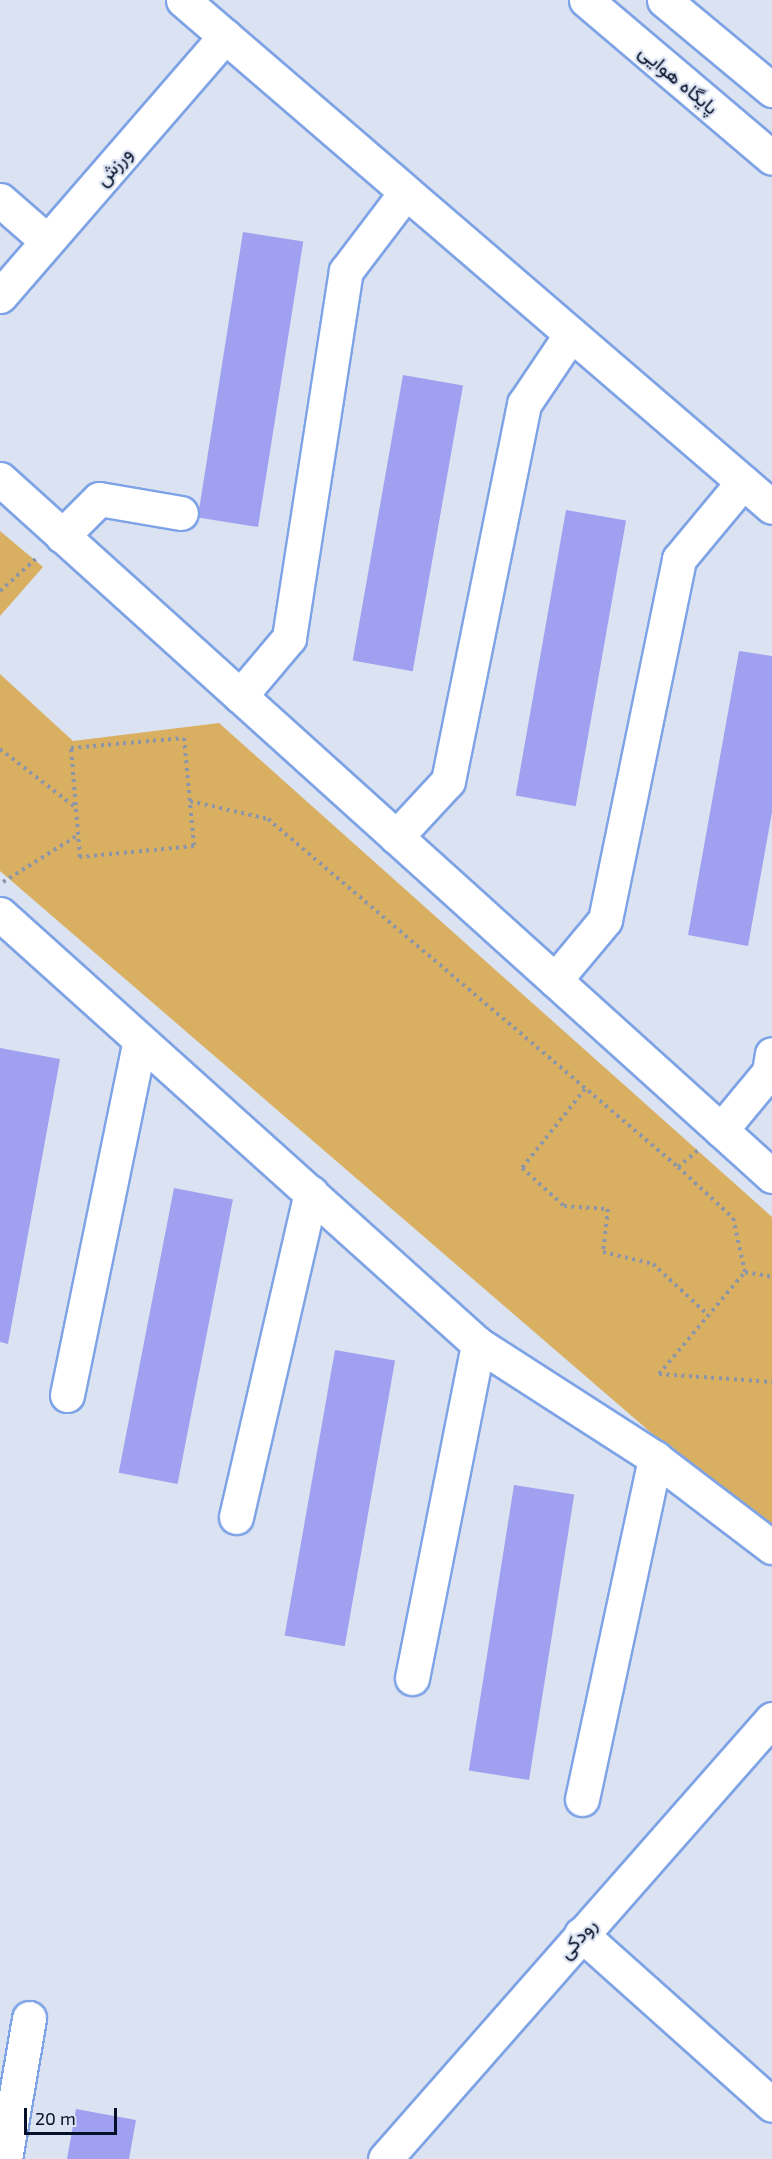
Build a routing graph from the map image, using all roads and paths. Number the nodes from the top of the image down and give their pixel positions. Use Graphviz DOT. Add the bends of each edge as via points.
graph roads {
  1 [pos="183,0"];
  2 [pos="586,0"];
  3 [pos="664,0"];
  4 [pos="225,36"];
  5 [pos="772,90"];
  6 [pos="772,158"];
  7 [pos="406,192"];
  8 [pos="0,200"];
  9 [pos="47,241"];
  10 [pos="0,296"];
  11 [pos="571,334"];
  12 [pos="0,479"];
  13 [pos="743,482"];
  14 [pos="772,507"];
  15 [pos="181,513"];
  16 [pos="62,536"];
  17 [pos="0,591"];
  18 [pos="240,696"];
  19 [pos="0,749"];
  20 [pos="190,801"];
  21 [pos="76,808"];
  22 [pos="78,835"];
  23 [pos="396,837"];
  24 [pos="0,884"];
  25 [pos="0,914"];
  26 [pos="555,980"];
  27 [pos="140,1040"];
  28 [pos="772,1054"];
  29 [pos="585,1089"];
  30 [pos="721,1130"];
  31 [pos="678,1167"];
  32 [pos="772,1176"];
  33 [pos="311,1193"];
  34 [pos="745,1272"];
  35 [pos="772,1277"];
  36 [pos="706,1314"];
  37 [pos="478,1344"];
  38 [pos="772,1382"];
  39 [pos="67,1395"];
  40 [pos="655,1458"];
  41 [pos="236,1517"];
  42 [pos="772,1547"];
  43 [pos="412,1678"];
  44 [pos="772,1719"];
  45 [pos="582,1799"];
  46 [pos="580,1934"];
  47 [pos="29,2018"];
  48 [pos="772,2105"];
  49 [pos="5,2159"];
  50 [pos="385,2159"];
  1 -- 4 [label="street"];
  2 -- 6 [label="street, پایگاه هوایی"];
  3 -- 5 [label="street"];
  4 -- 7 [label="street"];
  4 -- 9 [label="street, ورزش"];
  7 -- 11 [label="street"];
  7 -- 18 [label="street" via="346,271 290,638"];
  8 -- 9 [label="street"];
  9 -- 10 [label="street, ورزش"];
  11 -- 13 [label="street"];
  11 -- 23 [label="street" via="524,404 448,781"];
  12 -- 16 [label="street"];
  13 -- 14 [label="street"];
  13 -- 26 [label="street" via="679,559 605,920"];
  15 -- 16 [label="street" via="99,499"];
  16 -- 17 [label="path"];
  16 -- 18 [label="street"];
  18 -- 23 [label="street"];
  19 -- 21 [label="path"];
  20 -- 21 [label="path" via="184,738 71,748"];
  20 -- 22 [label="path" via="194,846 80,857"];
  20 -- 29 [label="path" via="268,819"];
  21 -- 22 [label="path"];
  22 -- 24 [label="path"];
  23 -- 26 [label="street"];
  25 -- 27 [label="street"];
  26 -- 30 [label="street"];
  27 -- 33 [label="street"];
  27 -- 39 [label="street"];
  28 -- 30 [label="street" via="769,1072"];
  29 -- 31 [label="path"];
  29 -- 36 [label="path" via="522,1168 564,1206 608,1209 603,1252 653,1264"];
  30 -- 31 [label="path"];
  30 -- 32 [label="street"];
  31 -- 34 [label="path" via="733,1218"];
  33 -- 37 [label="street"];
  33 -- 41 [label="street"];
  34 -- 35 [label="path"];
  34 -- 36 [label="path"];
  36 -- 38 [label="path" via="659,1374"];
  37 -- 40 [label="street"];
  37 -- 43 [label="street"];
  40 -- 42 [label="street"];
  40 -- 45 [label="street"];
  44 -- 46 [label="street, رودکی"];
  46 -- 48 [label="street"];
  46 -- 50 [label="street, رودکی"];
  47 -- 49 [label="street"];
}
